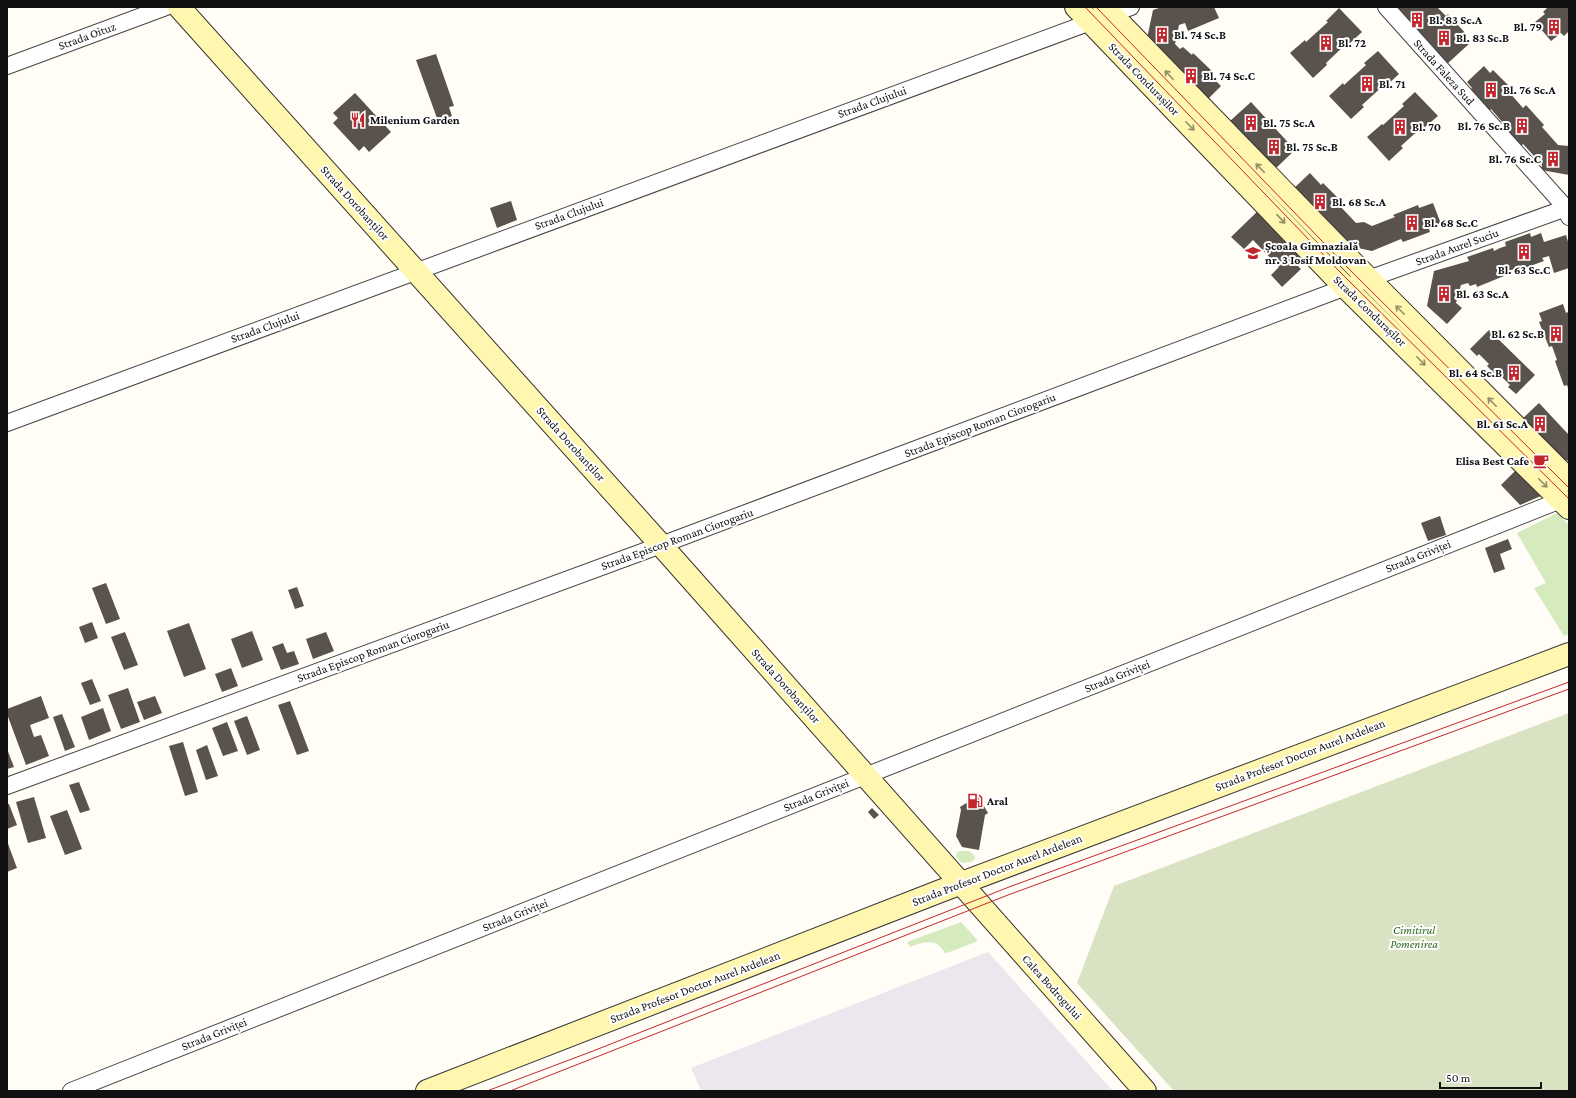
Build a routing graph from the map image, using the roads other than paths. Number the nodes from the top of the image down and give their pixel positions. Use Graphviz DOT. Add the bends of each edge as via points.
graph roads {
  1 [pos="166,7"];
  2 [pos="179,7"];
  3 [pos="1386,7"];
  4 [pos="1102,11"];
  5 [pos="7,66"];
  6 [pos="1568,211"];
  7 [pos="416,271"];
  8 [pos="1369,279"];
  9 [pos="1346,287"];
  10 [pos="7,423"];
  11 [pos="1569,480"];
  12 [pos="1565,504"];
  13 [pos="661,545"];
  14 [pos="1569,654"];
  15 [pos="866,776"];
  16 [pos="7,786"];
  17 [pos="961,883"];
  18 [pos="71,1091"];
  19 [pos="427,1091"];
  20 [pos="1145,1091"];
  1 -- 5 [label="street, Strada Oituz"];
  2 -- 7 [label="main road, Strada Dorobanților"];
  3 -- 6 [label="street, Strada Faleza Sud"];
  4 -- 7 [label="street, Strada Clujului"];
  8 -- 4 [label="main road, Strada Condurașilor, one-way"];
  4 -- 9 [label="main road, Strada Condurașilor, one-way"];
  6 -- 8 [label="street, Strada Aurel Suciu"];
  7 -- 10 [label="street, Strada Clujului"];
  7 -- 13 [label="main road, Strada Dorobanților"];
  8 -- 9 [label="street, Strada Aurel Suciu"];
  11 -- 8 [label="main road, Strada Condurașilor, one-way"];
  9 -- 12 [label="main road, Strada Condurașilor, one-way"];
  9 -- 13 [label="street, Strada Episcop Roman Ciorogariu"];
  12 -- 15 [label="street, Strada Griviței"];
  13 -- 15 [label="main road, Strada Dorobanților"];
  13 -- 16 [label="street, Strada Episcop Roman Ciorogariu"];
  14 -- 17 [label="main road, Strada Profesor Doctor Aurel Ardelean"];
  15 -- 17 [label="main road, Strada Dorobanților"];
  15 -- 18 [label="street, Strada Griviței"];
  17 -- 19 [label="main road, Strada Profesor Doctor Aurel Ardelean"];
  17 -- 20 [label="main road, Calea Bodrogului"];
}
